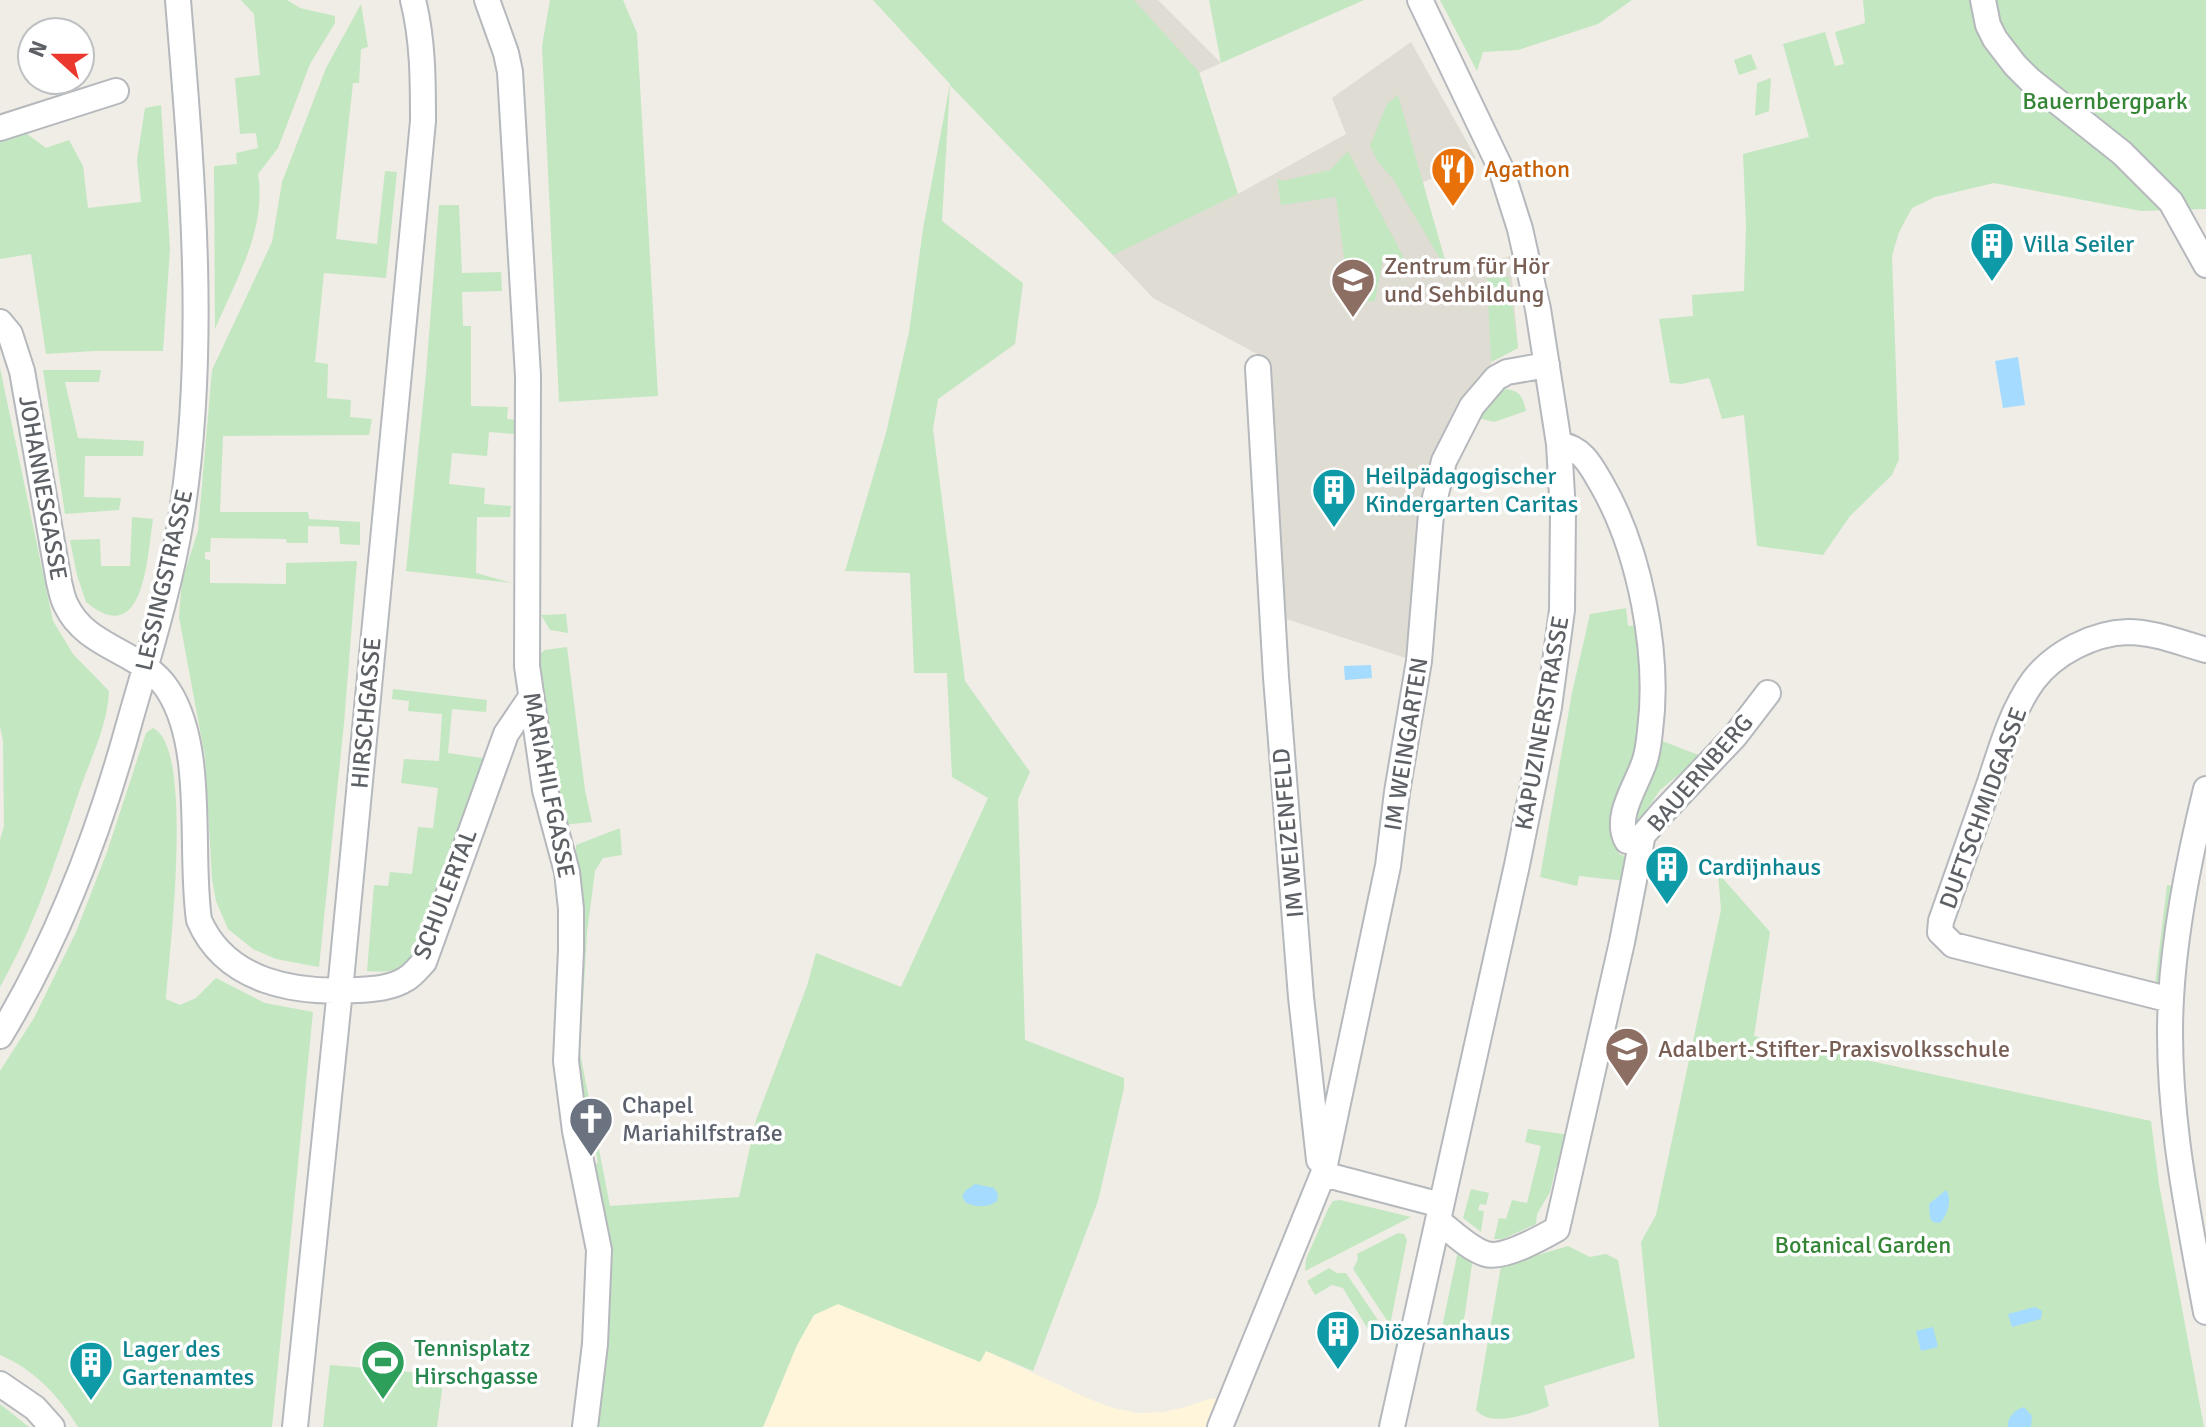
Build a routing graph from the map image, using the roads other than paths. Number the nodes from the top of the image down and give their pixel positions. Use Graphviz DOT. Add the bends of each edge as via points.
graph roads {
  1 [pos="178,0"];
  2 [pos="413,0"];
  3 [pos="487,0"];
  4 [pos="1420,0"];
  5 [pos="1983,0"];
  6 [pos="116,91"];
  7 [pos="0,128"];
  8 [pos="2196,226"];
  9 [pos="2206,265"];
  10 [pos="0,322"];
  11 [pos="1547,365"];
  12 [pos="1258,368"];
  13 [pos="1559,444"];
  14 [pos="2206,650"];
  15 [pos="145,666"];
  16 [pos="1768,693"];
  17 [pos="531,697"];
  18 [pos="2206,789"];
  19 [pos="1642,839"];
  20 [pos="340,991"];
  21 [pos="2171,1000"];
  22 [pos="0,1036"];
  23 [pos="1323,1174"];
  24 [pos="1440,1213"];
  25 [pos="2206,1312"];
  26 [pos="0,1384"];
  27 [pos="52,1427"];
  28 [pos="295,1427"];
  29 [pos="585,1427"];
  30 [pos="1220,1427"];
  31 [pos="1392,1427"];
  1 -- 15 [label="street, LESSINGSTRASSE" via="196,251 194,388 181,522"];
  2 -- 20 [label="street, HIRSCHGASSE" via="420,27 423,121"];
  3 -- 17 [label="street, MARIAHILFGASSE" via="510,72 520,223 528,376"];
  4 -- 11 [label="street, KAPUZINERSTRASSE" via="1501,169 1520,229"];
  5 -- 8 [label="street" via="1988,25 2015,65 2122,153"];
  6 -- 7 [label="street"];
  8 -- 9 [label="street"];
  10 -- 15 [label="street, JOHANNESGASSE" via="10,334 22,371 66,606 97,641"];
  11 -- 13 [label="street, KAPUZINERSTRASSE"];
  11 -- 23 [label="street, IM WEINGARTEN" via="1507,372 1485,388 1440,473 1388,866"];
  12 -- 23 [label="street, IM WEIZENFELD" via="1301,997"];
  13 -- 19 [label="street, BAUERNBERG" via="1577,450 1591,465 1630,545 1640,582 1653,700 1645,760 1625,811 1623,835 1632,843"];
  13 -- 24 [label="street, KAPUZINERSTRASSE" via="1562,610 1549,707"];
  14 -- 21 [label="street, DUFTSCHMIDGASSE" via="2149,634 2109,635 2069,649 2033,680 2006,734 1941,921 1940,932 1953,945"];
  15 -- 20 [label="street, SCHULERTAL" via="170,692 187,738 197,903 206,935 228,959 267,982"];
  15 -- 22 [label="street, LESSINGSTRASSE" via="89,853 25,995"];
  16 -- 19 [label="street, BAUERNBERG"];
  17 -- 20 [label="street, SCHULERTAL" via="506,734 424,962 407,979 382,988"];
  17 -- 29 [label="street, MARIAHILFGASSE" via="545,790 567,872 571,950 566,1061 599,1250"];
  18 -- 21 [label="street" via="2181,904"];
  19 -- 24 [label="street" via="1557,1229 1495,1255 1477,1250"];
  20 -- 28 [label="street, HIRSCHGASSE"];
  21 -- 25 [label="street" via="2176,1138"];
  23 -- 24 [label="street"];
  23 -- 30 [label="street"];
  24 -- 31 [label="street, KAPUZINERSTRASSE"];
  26 -- 27 [label="street"];
}
